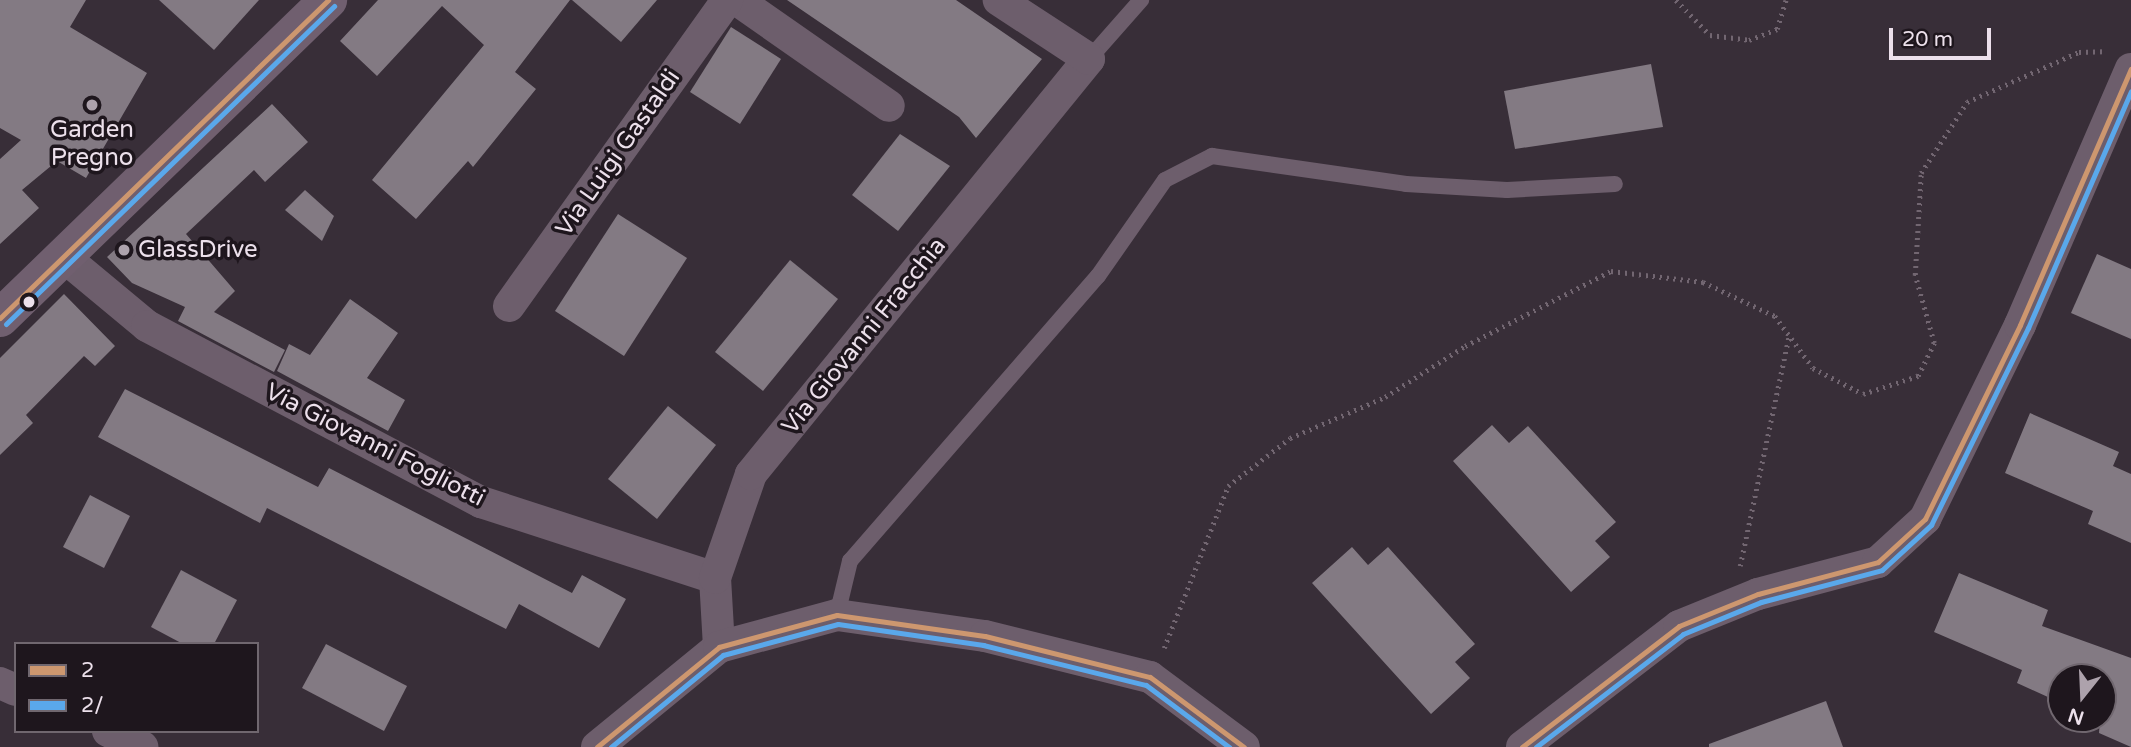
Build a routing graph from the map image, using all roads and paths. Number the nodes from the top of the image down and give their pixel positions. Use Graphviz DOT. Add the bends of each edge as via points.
graph roads {
  1 [pos="328,0"];
  2 [pos="727,0"];
  3 [pos="737,0"];
  4 [pos="999,0"];
  5 [pos="1141,0"];
  6 [pos="1676,0"];
  7 [pos="1786,0"];
  8 [pos="1090,59"];
  9 [pos="2124,60"];
  10 [pos="889,106"];
  11 [pos="1615,184"];
  12 [pos="64,257"];
  13 [pos="509,306"];
  14 [pos="0,318"];
  15 [pos="1789,336"];
  16 [pos="715,578"];
  17 [pos="1732,605"];
  18 [pos="837,615"];
  19 [pos="719,648"];
  20 [pos="1150,677"];
  21 [pos="112,733"];
  22 [pos="143,747"];
  23 [pos="597,747"];
  24 [pos="1244,747"];
  25 [pos="1522,747"];
  1 -- 12 [label="street"];
  2 -- 13 [label="street, Via Luigi Gastaldi"];
  3 -- 10 [label="street"];
  4 -- 8 [label="street"];
  5 -- 8 [label="lane"];
  6 -- 7 [label="path" via="1710,35 1749,40 1777,29"];
  8 -- 16 [label="street, Via Giovanni Fracchia" via="751,474"];
  9 -- 15 [label="path" via="2079,52 1967,102 1922,173 1915,275 1934,343 1918,376 1863,394 1813,368"];
  9 -- 17 [label="street" via="2020,325 1925,519 1878,562"];
  11 -- 18 [label="lane" via="1444,186 1212,156 1166,180 1098,276 850,561"];
  12 -- 14 [label="street"];
  12 -- 16 [label="street, Via Giovanni Fogliotti" via="147,326 481,502"];
  15 -- 17 [label="path"];
  15 -- 20 [label="path" via="1775,316 1703,282 1612,271 1465,346 1385,397 1290,438 1228,486"];
  16 -- 19 [label="street, Via Giovanni Fracchia"];
  17 -- 25 [label="street" via="1679,626"];
  18 -- 19 [label="street"];
  18 -- 20 [label="street" via="985,636"];
  19 -- 23 [label="street"];
  20 -- 24 [label="street"];
  21 -- 22 [label="street"];
}
